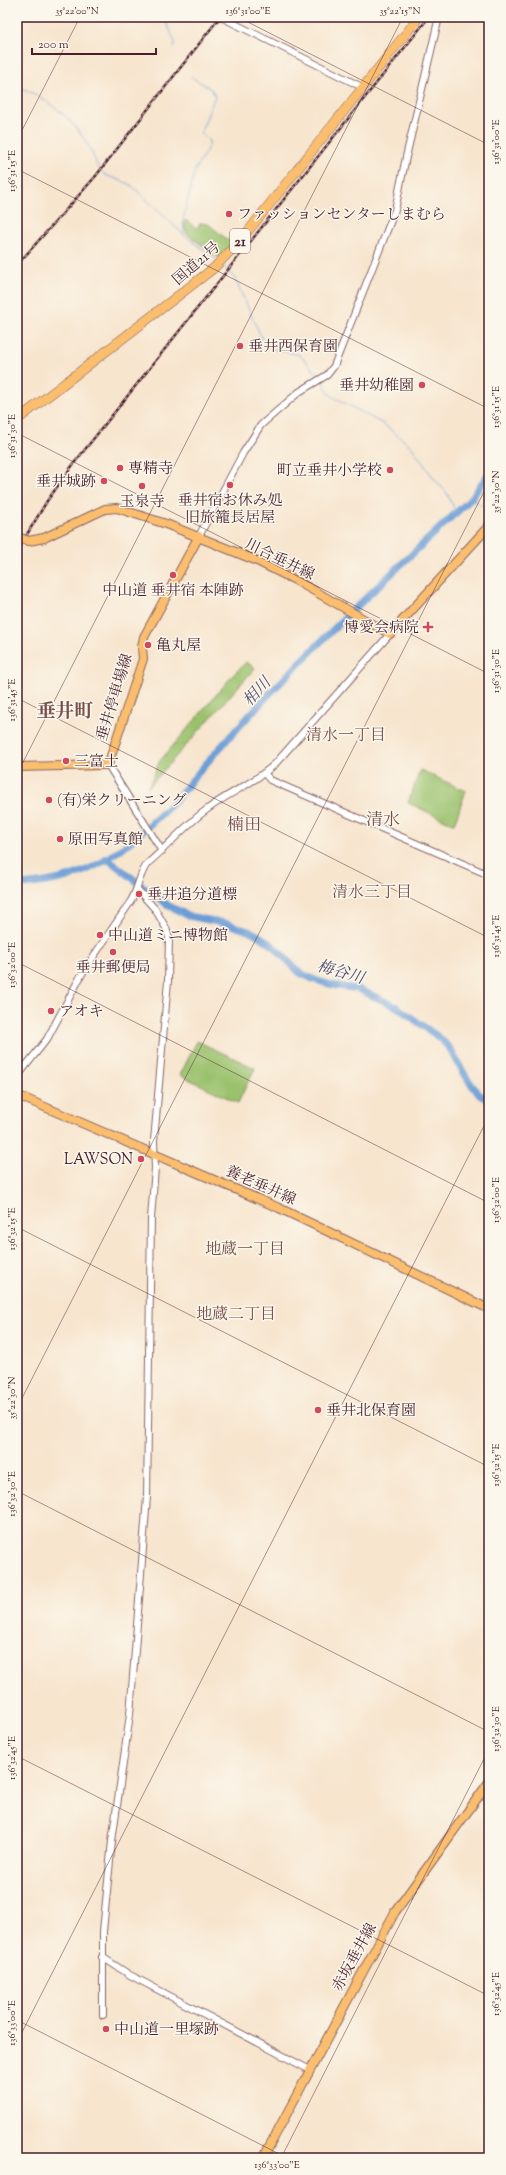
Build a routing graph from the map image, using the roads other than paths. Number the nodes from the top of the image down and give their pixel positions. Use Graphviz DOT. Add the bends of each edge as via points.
graph roads {
  1 [pos="221,17"];
  2 [pos="419,17"];
  3 [pos="439,17"];
  4 [pos="362,87"];
  5 [pos="17,420"];
  6 [pos="489,526"];
  7 [pos="199,536"];
  8 [pos="17,537"];
  9 [pos="387,633"];
  10 [pos="108,765"];
  11 [pos="17,767"];
  12 [pos="265,774"];
  13 [pos="161,849"];
  14 [pos="489,875"];
  15 [pos="138,888"];
  16 [pos="17,1077"];
  17 [pos="17,1095"];
  18 [pos="154,1153"];
  19 [pos="489,1309"];
  20 [pos="489,1782"];
  21 [pos="102,1957"];
  22 [pos="103,2015"];
  23 [pos="310,2070"];
  24 [pos="263,2158"];
  1 -- 4 [label="street"];
  2 -- 4 [label="highway, 国道21号 / 21"];
  3 -- 7 [label="street" via="391,223 334,366 330,372 299,392 261,424"];
  4 -- 5 [label="highway, 国道21号 / 21" via="241,240 214,268"];
  6 -- 9 [label="main road"];
  7 -- 8 [label="main road, 川合垂井線, bridge" via="113,507 44,538 29,541"];
  7 -- 9 [label="main road, 川合垂井線" via="254,560"];
  7 -- 10 [label="main road, 垂井停車場線" via="144,638 143,659"];
  9 -- 12 [label="street"];
  10 -- 11 [label="main road, 垂井停車場線"];
  10 -- 13 [label="street"];
  12 -- 13 [label="street" via="225,796"];
  12 -- 14 [label="street" via="270,780"];
  13 -- 15 [label="street" via="147,864 140,876"];
  15 -- 16 [label="street" via="83,972 56,1024"];
  15 -- 18 [label="street" via="163,921 169,938 168,986"];
  17 -- 18 [label="main road, 養老垂井線"];
  18 -- 19 [label="main road, 養老垂井線" via="293,1214"];
  18 -- 21 [label="street" via="146,1504 131,1708 112,1841"];
  20 -- 23 [label="main road, 赤坂垂井線" via="406,1894 378,1941"];
  21 -- 22 [label="street"];
  21 -- 23 [label="street" via="130,1975"];
  23 -- 24 [label="main road, 赤坂垂井線"];
}
